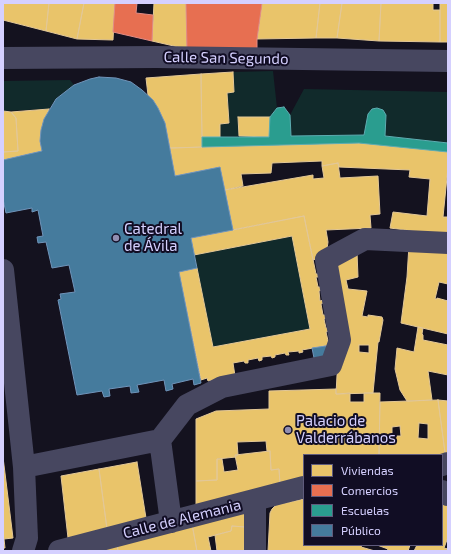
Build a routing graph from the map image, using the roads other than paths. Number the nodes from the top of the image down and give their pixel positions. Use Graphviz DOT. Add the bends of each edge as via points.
graph roads {
  1 [pos="3,58"];
  2 [pos="448,61"];
  3 [pos="448,243"];
  4 [pos="3,270"];
  5 [pos="10,410"];
  6 [pos="160,440"];
  7 [pos="24,467"];
  8 [pos="303,487"];
  9 [pos="255,500"];
  10 [pos="171,522"];
  11 [pos="23,551"];
  12 [pos="59,551"];
  13 [pos="255,551"];
  1 -- 2 [label="street, Calle San Segundo" via="156,57"];
  3 -- 6 [label="street" via="365,238 326,260 340,340 330,365 222,387 187,405"];
  4 -- 5 [label="street"];
  5 -- 7 [label="street"];
  6 -- 7 [label="street"];
  6 -- 10 [label="street"];
  7 -- 11 [label="street" via="27,538"];
  8 -- 9 [label="street, Calle de Alemania"];
  9 -- 10 [label="street, Calle de Alemania"];
  9 -- 13 [label="street"];
  10 -- 12 [label="street, Calle de Alemania"];
}
